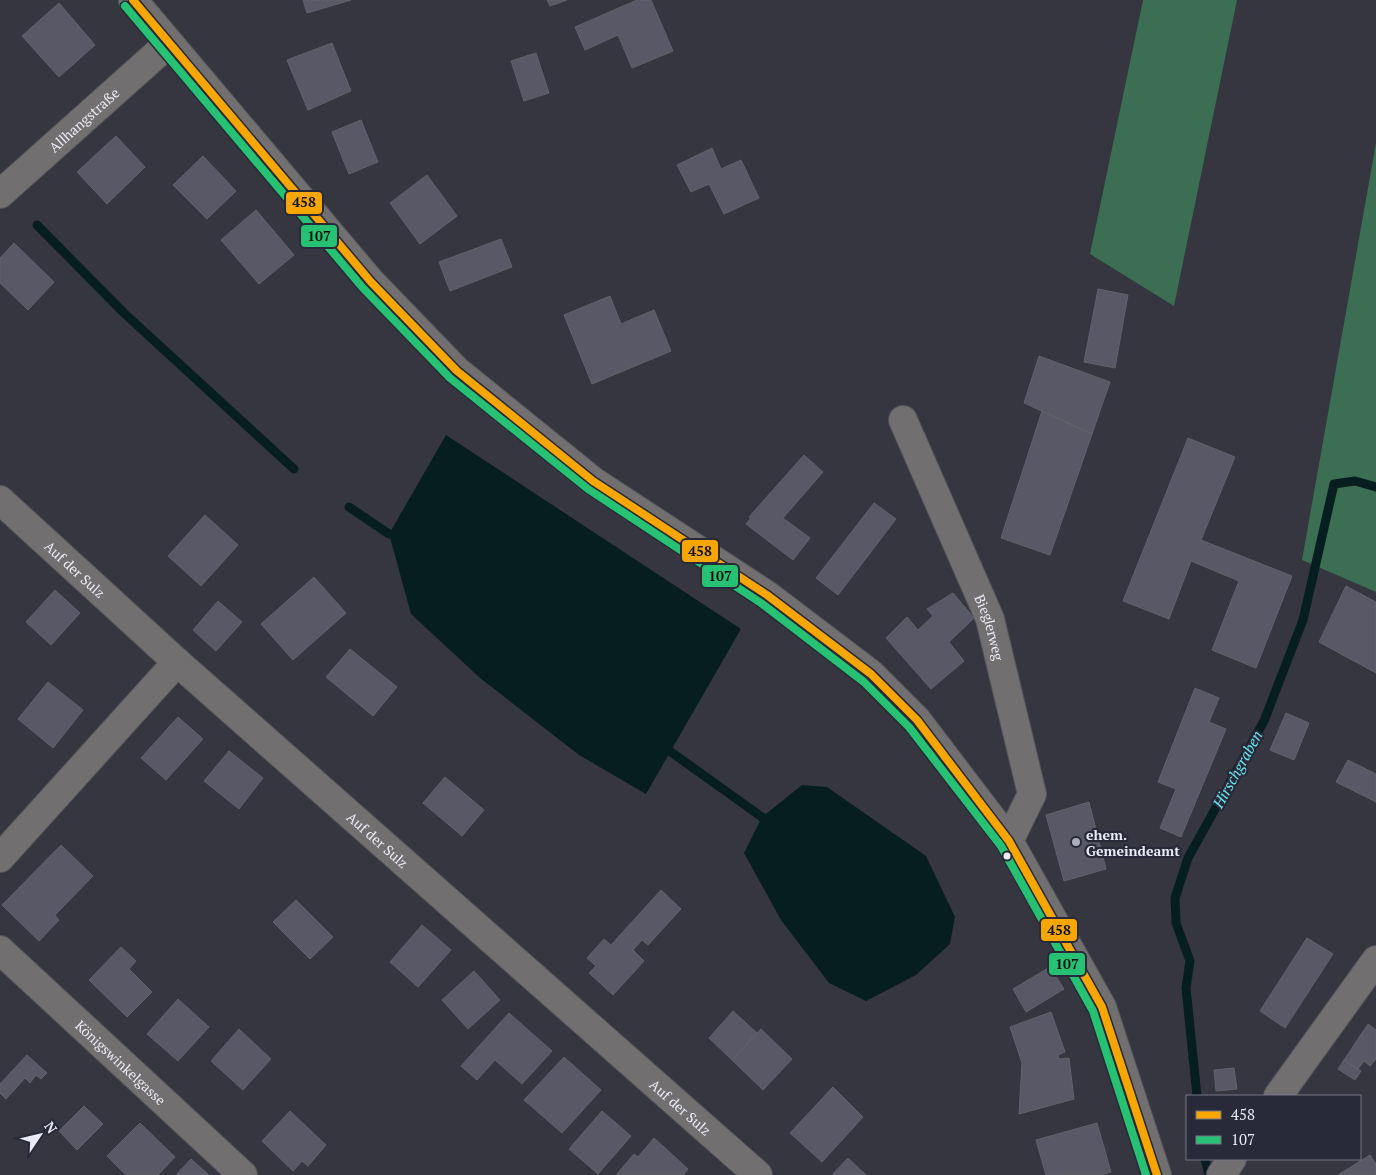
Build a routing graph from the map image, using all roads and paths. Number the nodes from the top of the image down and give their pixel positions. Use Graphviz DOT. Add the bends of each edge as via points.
graph roads {
  1 [pos="133,0"];
  2 [pos="168,44"];
  3 [pos="0,194"];
  4 [pos="903,420"];
  5 [pos="0,500"];
  6 [pos="177,662"];
  7 [pos="1009,842"];
  8 [pos="0,858"];
  9 [pos="0,950"];
  10 [pos="1376,960"];
  11 [pos="1279,1095"];
  12 [pos="1231,1160"];
  13 [pos="243,1175"];
  14 [pos="758,1175"];
  15 [pos="1157,1175"];
  16 [pos="1220,1175"];
  1 -- 2 [label="street"];
  2 -- 3 [label="street, Allhangstraße"];
  2 -- 7 [label="street" via="371,282 456,370 593,481 767,595 871,674 918,720"];
  4 -- 7 [label="street, Bieglerweg" via="990,619 1032,794"];
  5 -- 6 [label="street, Auf der Sulz"];
  6 -- 8 [label="street"];
  6 -- 14 [label="street, Auf der Sulz"];
  7 -- 15 [label="street" via="1102,1007"];
  9 -- 13 [label="street, Königswinkelgasse"];
  10 -- 11 [label="street"];
  12 -- 16 [label="street"];
}
